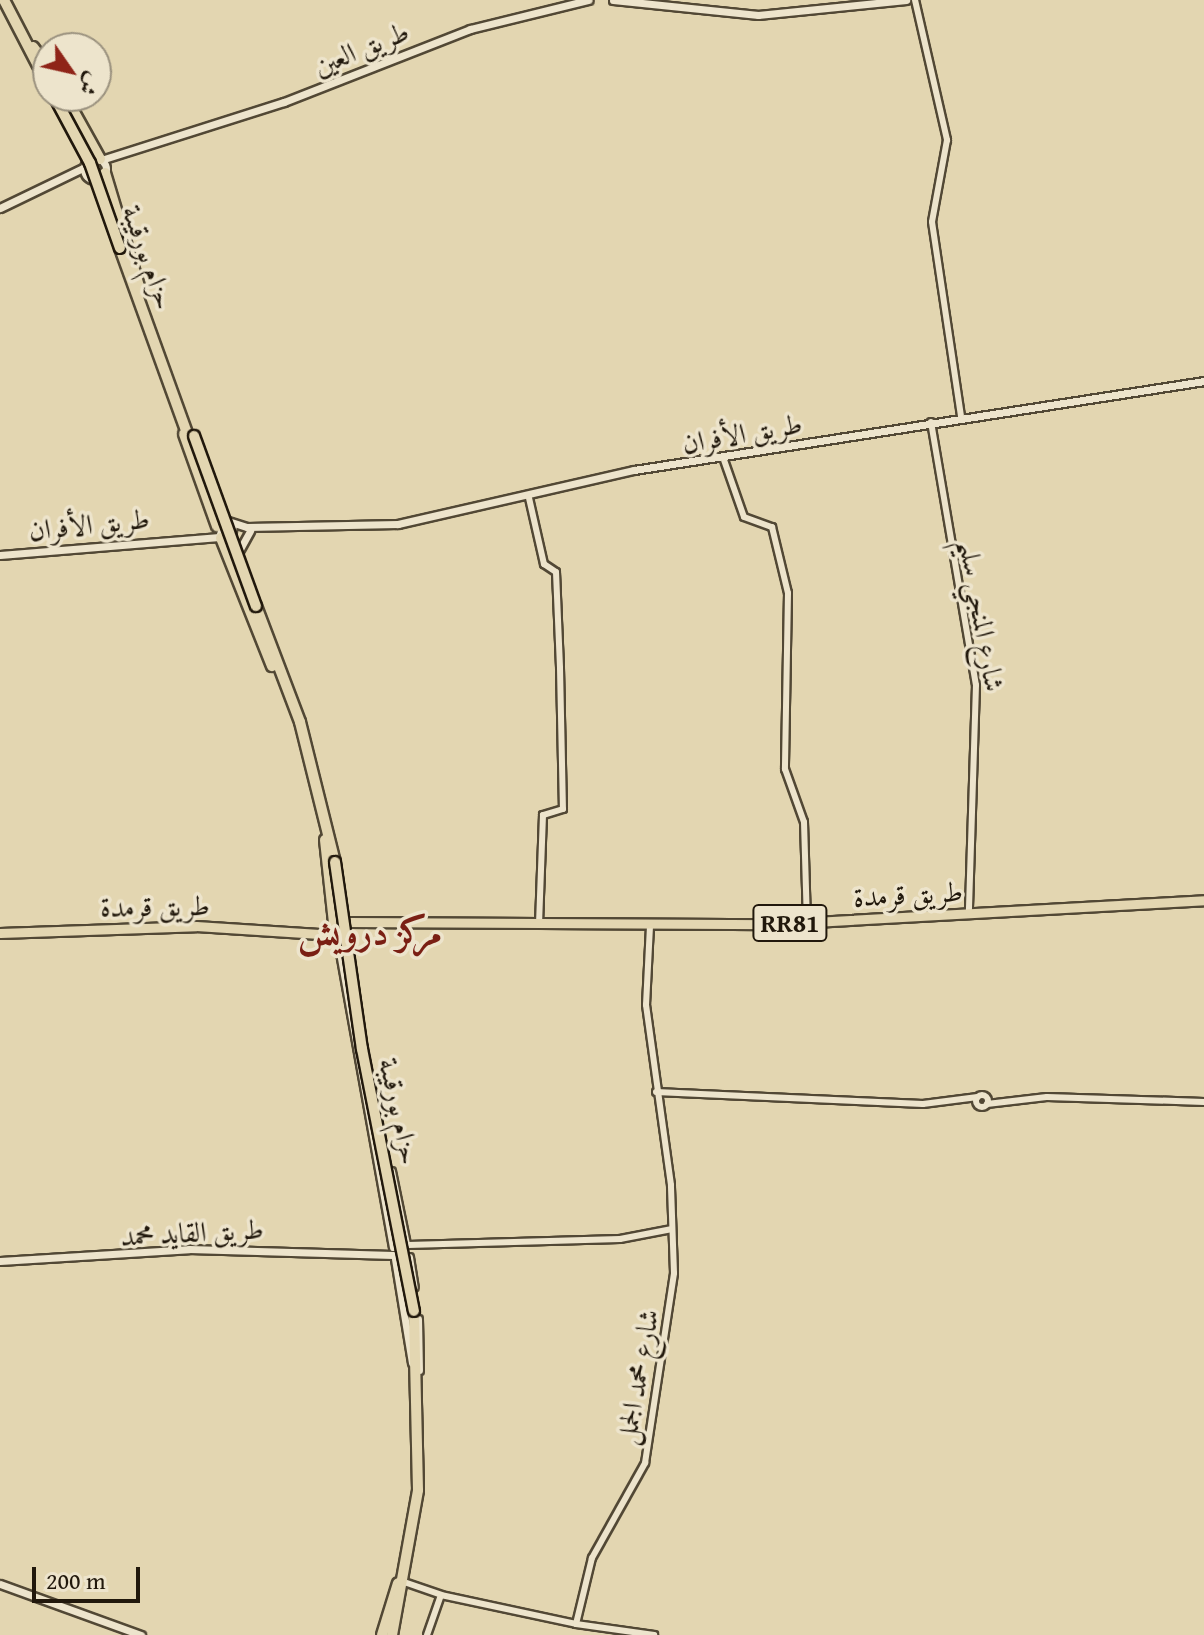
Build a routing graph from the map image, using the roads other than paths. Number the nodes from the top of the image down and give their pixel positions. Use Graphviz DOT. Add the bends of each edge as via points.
graph roads {
  1 [pos="4,0"];
  2 [pos="10,0"];
  3 [pos="588,0"];
  4 [pos="613,0"];
  5 [pos="906,0"];
  6 [pos="915,0"];
  7 [pos="30,47"];
  8 [pos="32,50"];
  9 [pos="32,51"];
  10 [pos="32,51"];
  11 [pos="62,112"];
  12 [pos="64,112"];
  13 [pos="67,112"];
  14 [pos="154,148"];
  15 [pos="101,160"];
  16 [pos="85,166"];
  17 [pos="105,172"];
  18 [pos="91,178"];
  19 [pos="49,188"];
  20 [pos="0,208"];
  21 [pos="141,303"];
  22 [pos="1204,381"];
  23 [pos="180,408"];
  24 [pos="961,417"];
  25 [pos="931,422"];
  26 [pos="724,460"];
  27 [pos="529,498"];
  28 [pos="233,526"];
  29 [pos="288,527"];
  30 [pos="218,529"];
  31 [pos="250,531"];
  32 [pos="204,532"];
  33 [pos="182,536"];
  34 [pos="240,549"];
  35 [pos="0,555"];
  36 [pos="278,673"];
  37 [pos="327,829"];
  38 [pos="1204,900"];
  39 [pos="969,912"];
  40 [pos="807,922"];
  41 [pos="334,923"];
  42 [pos="539,925"];
  43 [pos="653,925"];
  44 [pos="311,929"];
  45 [pos="349,930"];
  46 [pos="0,933"];
  47 [pos="336,936"];
  48 [pos="350,1023"];
  49 [pos="362,1023"];
  50 [pos="670,1092"];
  51 [pos="656,1094"];
  52 [pos="1204,1102"];
  53 [pos="383,1135"];
  54 [pos="373,1137"];
  55 [pos="672,1229"];
  56 [pos="656,1236"];
  57 [pos="673,1241"];
  58 [pos="407,1244"];
  59 [pos="423,1244"];
  60 [pos="392,1252"];
  61 [pos="410,1255"];
  62 [pos="0,1261"];
  63 [pos="417,1372"];
  64 [pos="402,1581"];
  65 [pos="0,1584"];
  66 [pos="441,1595"];
  67 [pos="579,1604"];
  68 [pos="556,1619"];
  69 [pos="576,1624"];
  70 [pos="141,1635"];
  71 [pos="389,1635"];
  72 [pos="427,1635"];
  73 [pos="654,1635"];
  1 -- 7 [label="highway"];
  2 -- 7 [label="highway"];
  3 -- 14 [label="main road, طريق العين" via="461,32"];
  4 -- 5 [label="main road" via="758,15"];
  6 -- 24 [label="street" via="947,140 932,222"];
  7 -- 8 [label="highway"];
  7 -- 9 [label="highway"];
  7 -- 10 [label="highway"];
  11 -- 16 [label="highway"];
  12 -- 21 [label="highway, حزام بورقيبة, bridge" via="90,163"];
  13 -- 15 [label="highway"];
  14 -- 15 [label="main road, طريق العين"];
  14 -- 17 [label="main road, طريق العين"];
  15 -- 16 [label="main road, طريق العين"];
  15 -- 17 [label="main road"];
  16 -- 18 [label="main road"];
  16 -- 19 [label="main road"];
  17 -- 18 [label="main road, طريق العين"];
  17 -- 21 [label="highway"];
  18 -- 19 [label="main road"];
  18 -- 21 [label="highway"];
  19 -- 20 [label="main road"];
  21 -- 23 [label="highway, حزام بورقيبة"];
  22 -- 24 [label="main road, طريق الأفران"];
  23 -- 28 [label="highway"];
  23 -- 30 [label="highway"];
  23 -- 36 [label="highway, حزام بورقيبة, bridge"];
  24 -- 25 [label="main road, طريق الأفران"];
  25 -- 26 [label="main road, طريق الأفران"];
  25 -- 39 [label="street, شارع المنجي سليم" via="976,685"];
  26 -- 27 [label="main road, طريق الأفران" via="623,472"];
  26 -- 40 [label="street" via="744,517 772,527 788,593 785,769 804,822"];
  27 -- 29 [label="main road, طريق الأفران" via="398,524"];
  27 -- 42 [label="street" via="544,564 556,572 560,668 563,809 543,815"];
  28 -- 29 [label="main road, طريق الأفران"];
  28 -- 30 [label="main road"];
  28 -- 30 [label="main road"];
  28 -- 31 [label="main road, طريق الأفران"];
  28 -- 34 [label="highway"];
  29 -- 31 [label="main road, طريق الأفران"];
  30 -- 32 [label="main road"];
  30 -- 32 [label="main road, طريق الأفران"];
  30 -- 33 [label="main road, طريق الأفران"];
  30 -- 36 [label="highway"];
  31 -- 34 [label="main road"];
  32 -- 33 [label="main road, طريق الأفران"];
  33 -- 35 [label="main road, طريق الأفران"];
  34 -- 36 [label="highway"];
  36 -- 37 [label="highway, حزام بورقيبة"];
  37 -- 41 [label="highway"];
  37 -- 45 [label="highway"];
  37 -- 63 [label="highway, حزام بورقيبة, bridge" via="358,1049 412,1311"];
  38 -- 39 [label="main road, طريق قرمدة / RR81"];
  39 -- 40 [label="main road, طريق قرمدة / RR81"];
  40 -- 43 [label="main road, طريق قرمدة / RR81"];
  41 -- 44 [label="main road, طريق قرمدة / RR81"];
  41 -- 45 [label="main road, RR81"];
  41 -- 47 [label="main road"];
  42 -- 43 [label="main road, طريق قرمدة / RR81"];
  42 -- 45 [label="main road, طريق قرمدة / RR81"];
  43 -- 51 [label="street, شارع محمد الجمل" via="646,1005"];
  44 -- 46 [label="main road, طريق قرمدة / RR81"];
  44 -- 47 [label="main road, طريق قرمدة / RR81"];
  45 -- 47 [label="main road, RR81"];
  45 -- 49 [label="main road, حزام بورقيبة"];
  47 -- 48 [label="main road, حزام بورقيبة"];
  48 -- 49 [label="main road"];
  48 -- 54 [label="main road, حزام بورقيبة"];
  49 -- 53 [label="main road, حزام بورقيبة"];
  50 -- 51 [label="street"];
  50 -- 51 [label="street"];
  50 -- 52 [label="street" via="960,1102"];
  51 -- 55 [label="street, شارع محمد الجمل"];
  53 -- 54 [label="main road"];
  53 -- 58 [label="main road, حزام بورقيبة"];
  54 -- 60 [label="main road, حزام بورقيبة"];
  55 -- 56 [label="street"];
  55 -- 57 [label="street, شارع محمد الجمل"];
  56 -- 57 [label="street"];
  56 -- 59 [label="street"];
  57 -- 67 [label="street, شارع محمد الجمل" via="673,1300 645,1463 592,1558"];
  58 -- 59 [label="street"];
  58 -- 60 [label="main road"];
  58 -- 61 [label="main road, حزام بورقيبة"];
  59 -- 61 [label="street"];
  60 -- 61 [label="main road"];
  60 -- 62 [label="main road, طريق القايد محمد" via="189,1249"];
  60 -- 63 [label="main road, حزام بورقيبة"];
  61 -- 63 [label="main road, حزام بورقيبة"];
  63 -- 64 [label="highway, حزام بورقيبة" via="418,1490"];
  64 -- 66 [label="street"];
  64 -- 71 [label="highway, حزام بورقيبة"];
  65 -- 70 [label="main road"];
  66 -- 68 [label="street"];
  66 -- 72 [label="street"];
  67 -- 68 [label="street"];
  67 -- 69 [label="street, شارع محمد الجمل"];
  68 -- 69 [label="street"];
  69 -- 73 [label="street"];
}
